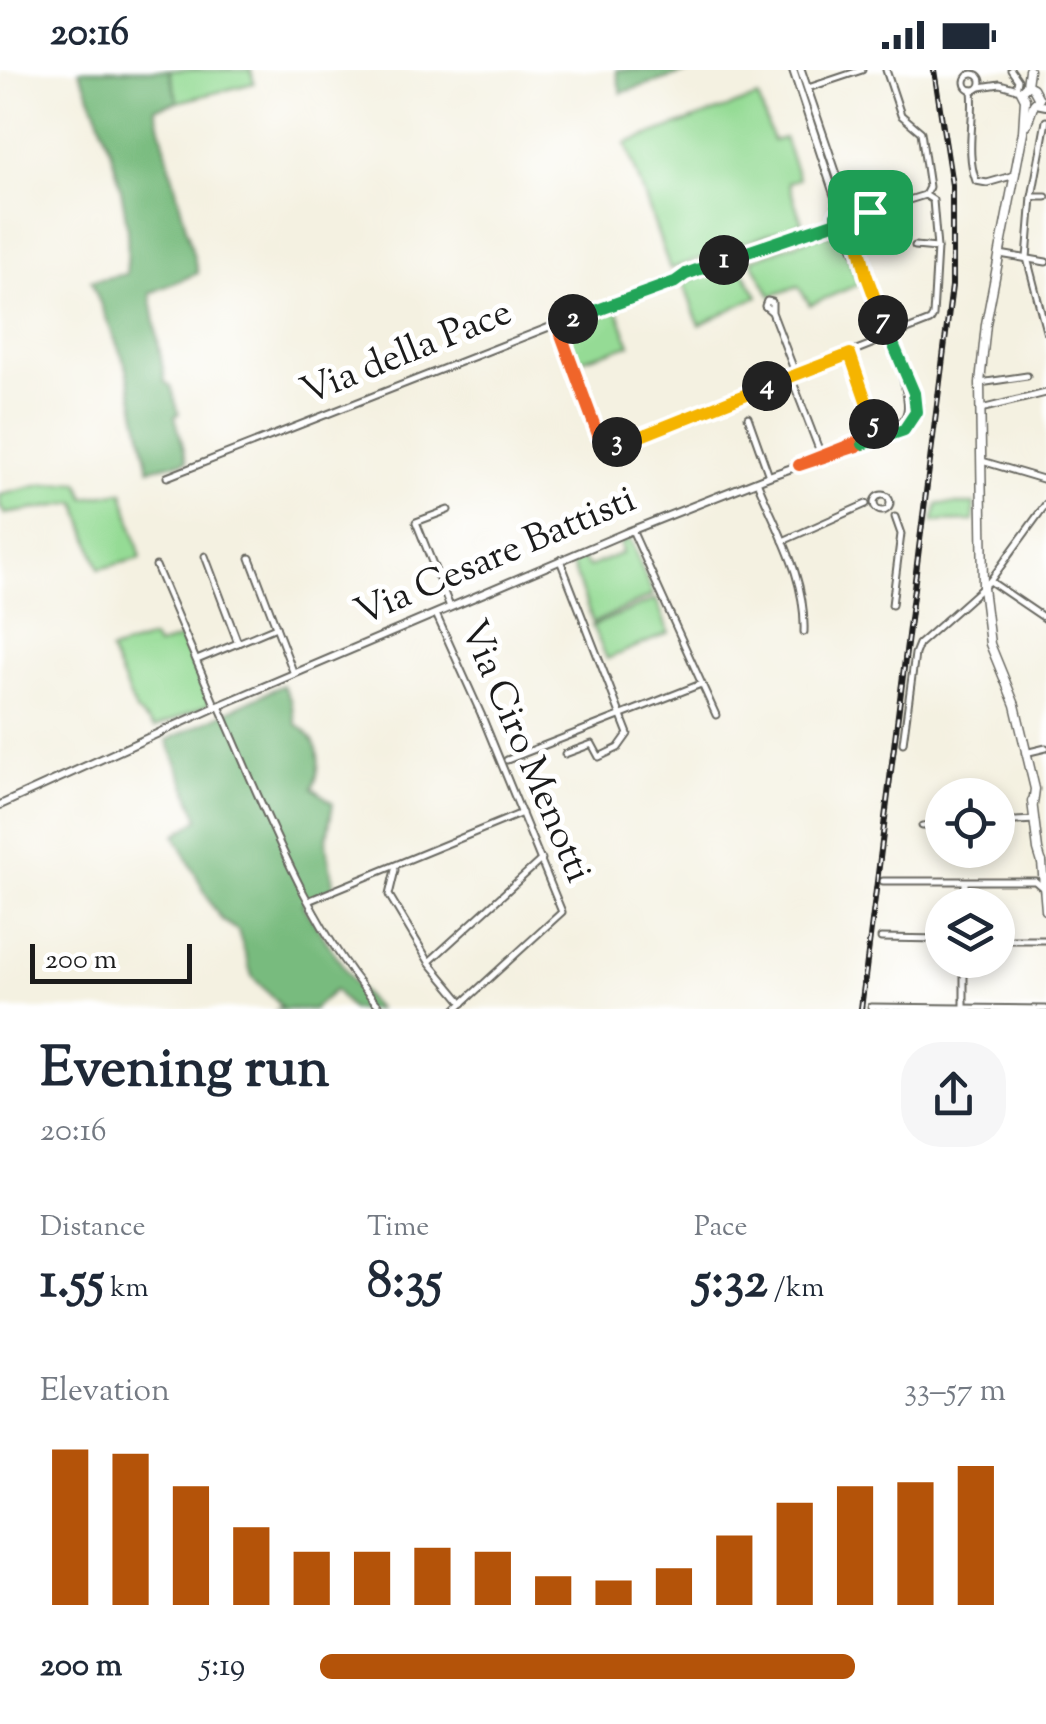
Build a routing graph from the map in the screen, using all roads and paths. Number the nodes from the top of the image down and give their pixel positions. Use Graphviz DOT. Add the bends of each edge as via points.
graph roads {
  1 [pos="794,70"];
  2 [pos="801,70"];
  3 [pos="862,70"];
  4 [pos="886,70"];
  5 [pos="962,70"];
  6 [pos="1011,70"];
  7 [pos="1031,70"];
  8 [pos="967,76"];
  9 [pos="980,77"];
  10 [pos="1000,84"];
  11 [pos="980,87"];
  12 [pos="808,88"];
  13 [pos="972,90"];
  14 [pos="1032,96"];
  15 [pos="1046,121"];
  16 [pos="1015,175"];
  17 [pos="925,195"];
  18 [pos="1032,197"];
  19 [pos="1046,197"];
  20 [pos="838,212"];
  21 [pos="854,217"];
  22 [pos="836,222"];
  23 [pos="845,230"];
  24 [pos="915,246"];
  25 [pos="938,248"];
  26 [pos="1000,254"];
  27 [pos="1027,258"];
  28 [pos="1046,262"];
  29 [pos="866,274"];
  30 [pos="772,312"];
  31 [pos="557,324"];
  32 [pos="1046,331"];
  33 [pos="890,338"];
  34 [pos="850,354"];
  35 [pos="793,376"];
  36 [pos="1027,376"];
  37 [pos="980,383"];
  38 [pos="1046,394"];
  39 [pos="981,409"];
  40 [pos="748,417"];
  41 [pos="598,435"];
  42 [pos="879,436"];
  43 [pos="622,443"];
  44 [pos="820,452"];
  45 [pos="982,461"];
  46 [pos="769,476"];
  47 [pos="167,477"];
  48 [pos="1046,480"];
  49 [pos="757,481"];
  50 [pos="874,502"];
  51 [pos="1046,504"];
  52 [pos="887,507"];
  53 [pos="448,510"];
  54 [pos="632,530"];
  55 [pos="783,541"];
  56 [pos="204,556"];
  57 [pos="250,558"];
  58 [pos="560,560"];
  59 [pos="156,566"];
  60 [pos="987,585"];
  61 [pos="892,605"];
  62 [pos="450,607"];
  63 [pos="435,613"];
  64 [pos="1046,619"];
  65 [pos="276,627"];
  66 [pos="804,632"];
  67 [pos="238,643"];
  68 [pos="197,660"];
  69 [pos="294,674"];
  70 [pos="700,684"];
  71 [pos="218,706"];
  72 [pos="623,714"];
  73 [pos="716,716"];
  74 [pos="903,742"];
  75 [pos="1046,748"];
  76 [pos="1026,752"];
  77 [pos="564,754"];
  78 [pos="508,760"];
  79 [pos="0,805"];
  80 [pos="522,812"];
  81 [pos="1035,820"];
  82 [pos="1015,821"];
  83 [pos="922,826"];
  84 [pos="925,826"];
  85 [pos="542,859"];
  86 [pos="396,868"];
  87 [pos="884,881"];
  88 [pos="1044,881"];
  89 [pos="965,882"];
  90 [pos="965,888"];
  91 [pos="308,901"];
  92 [pos="1046,910"];
  93 [pos="881,938"];
  94 [pos="925,939"];
  95 [pos="1015,940"];
  96 [pos="1046,940"];
  97 [pos="429,962"];
  98 [pos="964,978"];
  99 [pos="463,1003"];
  100 [pos="870,1007"];
  101 [pos="964,1008"];
  102 [pos="382,1009"];
  103 [pos="456,1009"];
  104 [pos="1046,1009"];
  1 -- 20 [label="street"];
  2 -- 12 [label="street"];
  3 -- 12 [label="street"];
  4 -- 17 [label="street" via="901,115 921,132 930,187"];
  5 -- 8 [label="street"];
  6 -- 14 [label="street"];
  7 -- 14 [label="main road"];
  8 -- 9 [label="street"];
  8 -- 13 [label="street"];
  9 -- 10 [label="street"];
  9 -- 11 [label="street"];
  10 -- 11 [label="street"];
  10 -- 14 [label="street"];
  11 -- 13 [label="street"];
  12 -- 21 [label="street"];
  13 -- 16 [label="street" via="976,180"];
  14 -- 16 [label="main road"];
  15 -- 18 [label="street"];
  16 -- 26 [label="main road"];
  17 -- 21 [label="street"];
  17 -- 25 [label="street" via="934,202"];
  18 -- 19 [label="street"];
  18 -- 27 [label="street"];
  20 -- 21 [label="street"];
  20 -- 22 [label="street"];
  21 -- 23 [label="street"];
  21 -- 29 [label="street"];
  22 -- 23 [label="street"];
  22 -- 31 [label="street, Via della Pace"];
  23 -- 29 [label="street"];
  24 -- 25 [label="street"];
  25 -- 33 [label="street" via="931,320"];
  26 -- 27 [label="street"];
  26 -- 37 [label="main road"];
  27 -- 28 [label="street"];
  27 -- 32 [label="street"];
  29 -- 33 [label="street"];
  30 -- 35 [label="street"];
  31 -- 41 [label="street"];
  31 -- 47 [label="street, Via della Pace"];
  33 -- 34 [label="street"];
  33 -- 42 [label="street, Via Cesare Battisti" via="916,404 905,424"];
  34 -- 35 [label="street"];
  34 -- 42 [label="street"];
  35 -- 43 [label="street"];
  35 -- 44 [label="street"];
  36 -- 37 [label="street"];
  37 -- 39 [label="main road"];
  38 -- 39 [label="street"];
  39 -- 45 [label="main road"];
  40 -- 46 [label="street"];
  41 -- 43 [label="street" via="612,430"];
  41 -- 43 [label="street" via="604,450"];
  42 -- 46 [label="street, Via Cesare Battisti"];
  45 -- 48 [label="street"];
  45 -- 60 [label="main road"];
  46 -- 49 [label="street, Via Cesare Battisti"];
  49 -- 54 [label="street, Via Cesare Battisti"];
  49 -- 55 [label="street"];
  50 -- 52 [label="street" via="878,510"];
  50 -- 52 [label="street" via="884,495"];
  50 -- 55 [label="street"];
  51 -- 60 [label="street"];
  52 -- 61 [label="street" via="901,534"];
  53 -- 62 [label="street" via="416,522"];
  54 -- 58 [label="street, Via Cesare Battisti"];
  54 -- 70 [label="street"];
  55 -- 66 [label="street" via="803,596"];
  56 -- 67 [label="street"];
  57 -- 65 [label="street"];
  58 -- 62 [label="street, Via Cesare Battisti"];
  58 -- 72 [label="street"];
  59 -- 68 [label="street"];
  60 -- 64 [label="street"];
  60 -- 74 [label="street" via="919,644"];
  60 -- 76 [label="main road" via="990,644"];
  62 -- 63 [label="street, Via Cesare Battisti"];
  63 -- 69 [label="street, Via Cesare Battisti"];
  63 -- 80 [label="street, Via Ciro Menotti"];
  65 -- 67 [label="street"];
  65 -- 69 [label="street"];
  67 -- 68 [label="street"];
  68 -- 71 [label="street"];
  69 -- 71 [label="street, Via Cesare Battisti"];
  70 -- 72 [label="street"];
  70 -- 73 [label="street"];
  71 -- 79 [label="street, Via Cesare Battisti"];
  71 -- 91 [label="street"];
  72 -- 77 [label="street" via="628,734 618,748 599,756 592,744"];
  72 -- 78 [label="street"];
  75 -- 76 [label="street"];
  76 -- 81 [label="main road"];
  80 -- 85 [label="street, Via Ciro Menotti"];
  80 -- 86 [label="street"];
  81 -- 82 [label="street"];
  81 -- 88 [label="main road"];
  83 -- 84 [label="street"];
  85 -- 97 [label="street"];
  85 -- 99 [label="street, Via Ciro Menotti" via="562,912"];
  86 -- 91 [label="street"];
  86 -- 97 [label="street" via="390,895"];
  87 -- 89 [label="street"];
  88 -- 89 [label="street"];
  88 -- 92 [label="main road"];
  89 -- 90 [label="street"];
  91 -- 102 [label="street"];
  93 -- 94 [label="street"];
  95 -- 96 [label="street"];
  97 -- 99 [label="street"];
  98 -- 101 [label="street"];
  99 -- 103 [label="street"];
  100 -- 101 [label="street"];
  101 -- 104 [label="street"];
}
